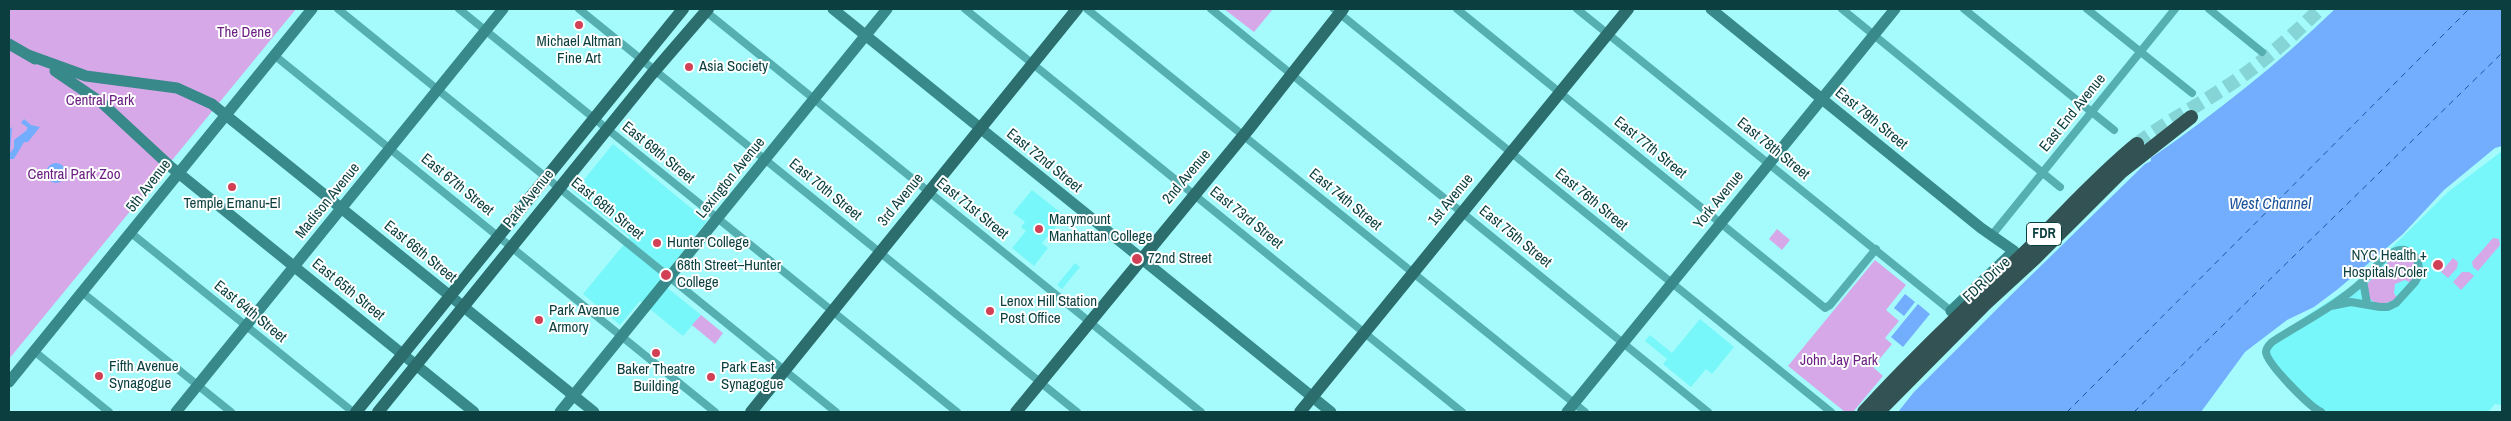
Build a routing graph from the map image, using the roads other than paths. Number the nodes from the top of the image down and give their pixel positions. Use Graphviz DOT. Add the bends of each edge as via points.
graph roads {
  1 [pos="312,9"];
  2 [pos="338,9"];
  3 [pos="459,9"];
  4 [pos="503,9"];
  5 [pos="579,9"];
  6 [pos="683,9"];
  7 [pos="833,9"];
  8 [pos="887,9"];
  9 [pos="965,9"];
  10 [pos="1078,9"];
  11 [pos="1087,9"];
  12 [pos="1211,9"];
  13 [pos="1457,9"];
  14 [pos="1577,9"];
  15 [pos="1628,9"];
  16 [pos="1711,9"];
  17 [pos="1842,9"];
  18 [pos="1895,9"];
  19 [pos="1964,9"];
  20 [pos="2087,9"];
  21 [pos="2175,9"];
  22 [pos="2209,9"];
  23 [pos="705,10"];
  24 [pos="1339,10"];
  25 [pos="485,30"];
  26 [pos="1608,34"];
  27 [pos="865,35"];
  28 [pos="1874,35"];
  29 [pos="9,44"];
  30 [pos="2140,52"];
  31 [pos="2262,52"];
  32 [pos="28,55"];
  33 [pos="274,55"];
  34 [pos="642,60"];
  35 [pos="1034,64"];
  36 [pos="655,70"];
  37 [pos="1292,74"];
  38 [pos="438,89"];
  39 [pos="1560,92"];
  40 [pos="2192,93"];
  41 [pos="814,99"];
  42 [pos="1821,99"];
  43 [pos="2092,112"];
  44 [pos="226,114"];
  45 [pos="2191,118"];
  46 [pos="594,119"];
  47 [pos="607,129"];
  48 [pos="981,129"];
  49 [pos="2114,130"];
  50 [pos="1243,135"];
  51 [pos="2137,144"];
  52 [pos="390,149"];
  53 [pos="1510,153"];
  54 [pos="765,159"];
  55 [pos="1769,163"];
  56 [pos="178,173"];
  57 [pos="2042,173"];
  58 [pos="546,178"];
  59 [pos="2060,187"];
  60 [pos="559,188"];
  61 [pos="928,192"];
  62 [pos="1195,194"];
  63 [pos="342,208"];
  64 [pos="1462,212"];
  65 [pos="717,218"];
  66 [pos="1720,222"];
  67 [pos="131,233"];
  68 [pos="1992,235"];
  69 [pos="499,237"];
  70 [pos="512,247"];
  71 [pos="1876,249"];
  72 [pos="2014,250"];
  73 [pos="880,252"];
  74 [pos="1140,258"];
  75 [pos="295,266"];
  76 [pos="1413,273"];
  77 [pos="670,277"];
  78 [pos="2363,281"];
  79 [pos="1672,283"];
  80 [pos="83,292"];
  81 [pos="451,296"];
  82 [pos="2367,303"];
  83 [pos="464,306"];
  84 [pos="2331,306"];
  85 [pos="833,312"];
  86 [pos="1951,312"];
  87 [pos="1089,322"];
  88 [pos="246,326"];
  89 [pos="1364,333"];
  90 [pos="622,336"];
  91 [pos="1623,343"];
  92 [pos="34,351"];
  93 [pos="403,354"];
  94 [pos="416,365"];
  95 [pos="785,371"];
  96 [pos="9,382"];
  97 [pos="1040,382"];
  98 [pos="198,386"];
  99 [pos="574,396"];
  100 [pos="1312,397"];
  101 [pos="1876,406"];
  102 [pos="1571,408"];
  103 [pos="110,412"];
  104 [pos="176,412"];
  105 [pos="231,412"];
  106 [pos="354,412"];
  107 [pos="378,412"];
  108 [pos="474,412"];
  109 [pos="560,412"];
  110 [pos="594,412"];
  111 [pos="715,412"];
  112 [pos="752,412"];
  113 [pos="836,412"];
  114 [pos="957,412"];
  115 [pos="1016,412"];
  116 [pos="1077,412"];
  117 [pos="1201,412"];
  118 [pos="1300,412"];
  119 [pos="1331,412"];
  120 [pos="1462,412"];
  121 [pos="1585,412"];
  122 [pos="1708,412"];
  123 [pos="1831,412"];
  124 [pos="1864,412"];
  125 [pos="2321,412"];
  1 -- 33 [label="main road, 5th Avenue"];
  2 -- 38 [label="street, East 68th Street"];
  3 -- 25 [label="street, East 69th Street"];
  4 -- 25 [label="main road, Madison Avenue"];
  5 -- 34 [label="street, East 70th Street"];
  6 -- 34 [label="main road, Park Avenue"];
  7 -- 27 [label="main road, East 72nd Street"];
  8 -- 27 [label="main road, Lexington Avenue"];
  9 -- 35 [label="street, East 73rd Street"];
  10 -- 35 [label="main road, 3rd Avenue"];
  11 -- 50 [label="street, East 74th Street"];
  12 -- 37 [label="street, East 75th Street"];
  13 -- 39 [label="street, East 77th Street"];
  14 -- 26 [label="street, East 78th Street"];
  15 -- 26 [label="main road, 1st Avenue"];
  16 -- 42 [label="main road, East 79th Street"];
  17 -- 28 [label="street"];
  18 -- 28 [label="main road, York Avenue"];
  19 -- 43 [label="street"];
  20 -- 30 [label="street"];
  21 -- 30 [label="street, East End Avenue"];
  22 -- 31 [label="street"];
  23 -- 36 [label="main road, Park Avenue"];
  23 -- 41 [label="street, East 71st Street"];
  24 -- 37 [label="main road, 2nd Avenue"];
  24 -- 53 [label="street, East 76th Street"];
  25 -- 38 [label="main road, Madison Avenue"];
  25 -- 46 [label="street, East 69th Street"];
  26 -- 39 [label="main road, 1st Avenue"];
  26 -- 55 [label="street, East 78th Street"];
  27 -- 41 [label="main road, Lexington Avenue"];
  27 -- 48 [label="main road, East 72nd Street"];
  28 -- 42 [label="main road, York Avenue"];
  28 -- 57 [label="street"];
  29 -- 32 [label="main road"];
  30 -- 40 [label="street"];
  30 -- 43 [label="street, East End Avenue"];
  32 -- 44 [label="main road, East 66th Street" via="79,74 152,84 196,95"];
  32 -- 56 [label="main road, East 65th Street" via="80,86"];
  33 -- 44 [label="main road, 5th Avenue"];
  33 -- 52 [label="street, East 67th Street"];
  34 -- 36 [label="street, East 70th Street"];
  34 -- 46 [label="main road, Park Avenue"];
  35 -- 48 [label="main road, 3rd Avenue"];
  35 -- 62 [label="street, East 73rd Street"];
  36 -- 47 [label="main road, Park Avenue"];
  36 -- 54 [label="street, East 70th Street"];
  37 -- 50 [label="main road, 2nd Avenue"];
  37 -- 64 [label="street, East 75th Street"];
  38 -- 52 [label="main road, Madison Avenue"];
  38 -- 58 [label="street, East 68th Street"];
  39 -- 53 [label="main road, 1st Avenue"];
  39 -- 66 [label="street, East 77th Street"];
  41 -- 54 [label="main road, Lexington Avenue"];
  41 -- 61 [label="street, East 71st Street"];
  42 -- 55 [label="main road, York Avenue"];
  42 -- 68 [label="main road, East 79th Street"];
  43 -- 49 [label="street"];
  43 -- 57 [label="street, East End Avenue"];
  44 -- 56 [label="main road, 5th Avenue"];
  44 -- 63 [label="main road, East 66th Street"];
  45 -- 101 [label="highway, FDR Drive / FDR" via="2121,172 2035,258"];
  46 -- 47 [label="street, East 69th Street"];
  46 -- 58 [label="main road, Park Avenue"];
  47 -- 60 [label="main road, Park Avenue"];
  47 -- 65 [label="street, East 69th Street"];
  48 -- 61 [label="main road, 3rd Avenue"];
  48 -- 74 [label="main road, East 72nd Street"];
  50 -- 62 [label="main road, 2nd Avenue"];
  50 -- 76 [label="street, East 74th Street"];
  51 -- 101 [label="highway, FDR Drive / FDR" via="1984,290"];
  52 -- 63 [label="main road, Madison Avenue"];
  52 -- 69 [label="street, East 67th Street"];
  53 -- 64 [label="main road, 1st Avenue"];
  53 -- 79 [label="street, East 76th Street"];
  54 -- 65 [label="main road, Lexington Avenue"];
  54 -- 73 [label="street, East 70th Street"];
  55 -- 66 [label="main road, York Avenue"];
  55 -- 71 [label="street, East 78th Street"];
  56 -- 67 [label="main road, 5th Avenue"];
  56 -- 75 [label="main road, East 65th Street"];
  57 -- 59 [label="street"];
  57 -- 68 [label="street, East End Avenue"];
  58 -- 60 [label="street, East 68th Street"];
  58 -- 69 [label="main road, Park Avenue"];
  60 -- 70 [label="main road, Park Avenue"];
  60 -- 77 [label="street, East 68th Street"];
  61 -- 73 [label="main road, 3rd Avenue"];
  61 -- 87 [label="street, East 71st Street"];
  62 -- 74 [label="main road, 2nd Avenue"];
  62 -- 89 [label="street, East 73rd Street"];
  63 -- 75 [label="main road, Madison Avenue"];
  63 -- 81 [label="main road, East 66th Street"];
  64 -- 76 [label="main road, 1st Avenue"];
  64 -- 91 [label="street, East 75th Street"];
  65 -- 77 [label="main road, Lexington Avenue"];
  65 -- 85 [label="street, East 69th Street"];
  66 -- 71 [label="street, East 77th Street" via="1825,308"];
  66 -- 79 [label="main road, York Avenue"];
  67 -- 80 [label="main road, 5th Avenue"];
  67 -- 88 [label="street, East 64th Street"];
  68 -- 72 [label="main road, East 79th Street"];
  69 -- 70 [label="street, East 67th Street"];
  69 -- 81 [label="main road, Park Avenue"];
  70 -- 83 [label="main road, Park Avenue"];
  70 -- 90 [label="street, East 67th Street"];
  71 -- 86 [label="street, East 78th Street"];
  72 -- 86 [label="main road, FDR Drive"];
  73 -- 85 [label="main road, 3rd Avenue"];
  73 -- 97 [label="street, East 70th Street"];
  74 -- 87 [label="main road, 2nd Avenue"];
  74 -- 100 [label="main road, East 72nd Street"];
  75 -- 88 [label="main road, Madison Avenue"];
  75 -- 93 [label="main road, East 65th Street"];
  76 -- 89 [label="main road, 1st Avenue"];
  76 -- 102 [label="street, East 74th Street"];
  77 -- 90 [label="main road, Lexington Avenue"];
  77 -- 95 [label="street, East 68th Street"];
  78 -- 82 [label="street"];
  78 -- 82 [label="street" via="2399,249 2410,252 2418,260 2418,278 2398,302 2385,308"];
  78 -- 84 [label="street"];
  79 -- 91 [label="main road, York Avenue"];
  79 -- 123 [label="street, East 76th Street"];
  80 -- 92 [label="main road, 5th Avenue"];
  80 -- 98 [label="street"];
  81 -- 83 [label="main road, East 66th Street"];
  81 -- 93 [label="main road, Park Avenue"];
  82 -- 84 [label="street" via="2347,302"];
  83 -- 94 [label="main road, Park Avenue"];
  83 -- 99 [label="main road, East 66th Street"];
  84 -- 125 [label="street" via="2272,342 2266,350 2275,366 2310,405"];
  85 -- 95 [label="main road, 3rd Avenue"];
  85 -- 114 [label="street, East 69th Street"];
  86 -- 101 [label="highway" via="1886,379"];
  87 -- 97 [label="main road, 2nd Avenue"];
  87 -- 117 [label="street, East 71st Street"];
  88 -- 98 [label="main road, Madison Avenue"];
  88 -- 106 [label="street, East 64th Street"];
  89 -- 100 [label="main road, 1st Avenue"];
  89 -- 120 [label="street, East 73rd Street"];
  90 -- 99 [label="main road, Lexington Avenue"];
  90 -- 111 [label="street, East 67th Street"];
  91 -- 102 [label="main road, York Avenue"];
  91 -- 122 [label="street, East 75th Street"];
  92 -- 96 [label="main road, 5th Avenue"];
  92 -- 103 [label="street"];
  93 -- 94 [label="main road, East 65th Street"];
  93 -- 106 [label="main road, Park Avenue"];
  94 -- 107 [label="main road, Park Avenue"];
  94 -- 108 [label="main road, East 65th Street"];
  95 -- 112 [label="main road, 3rd Avenue"];
  95 -- 113 [label="street, East 68th Street"];
  97 -- 115 [label="main road, 2nd Avenue"];
  97 -- 116 [label="street, East 70th Street"];
  98 -- 104 [label="main road, Madison Avenue"];
  98 -- 105 [label="street"];
  99 -- 109 [label="main road, Lexington Avenue"];
  99 -- 110 [label="main road, East 66th Street"];
  100 -- 118 [label="main road, 1st Avenue"];
  100 -- 119 [label="main road, East 72nd Street"];
  101 -- 124 [label="highway, FDR Drive / FDR"];
  102 -- 121 [label="street, East 74th Street"];
}
